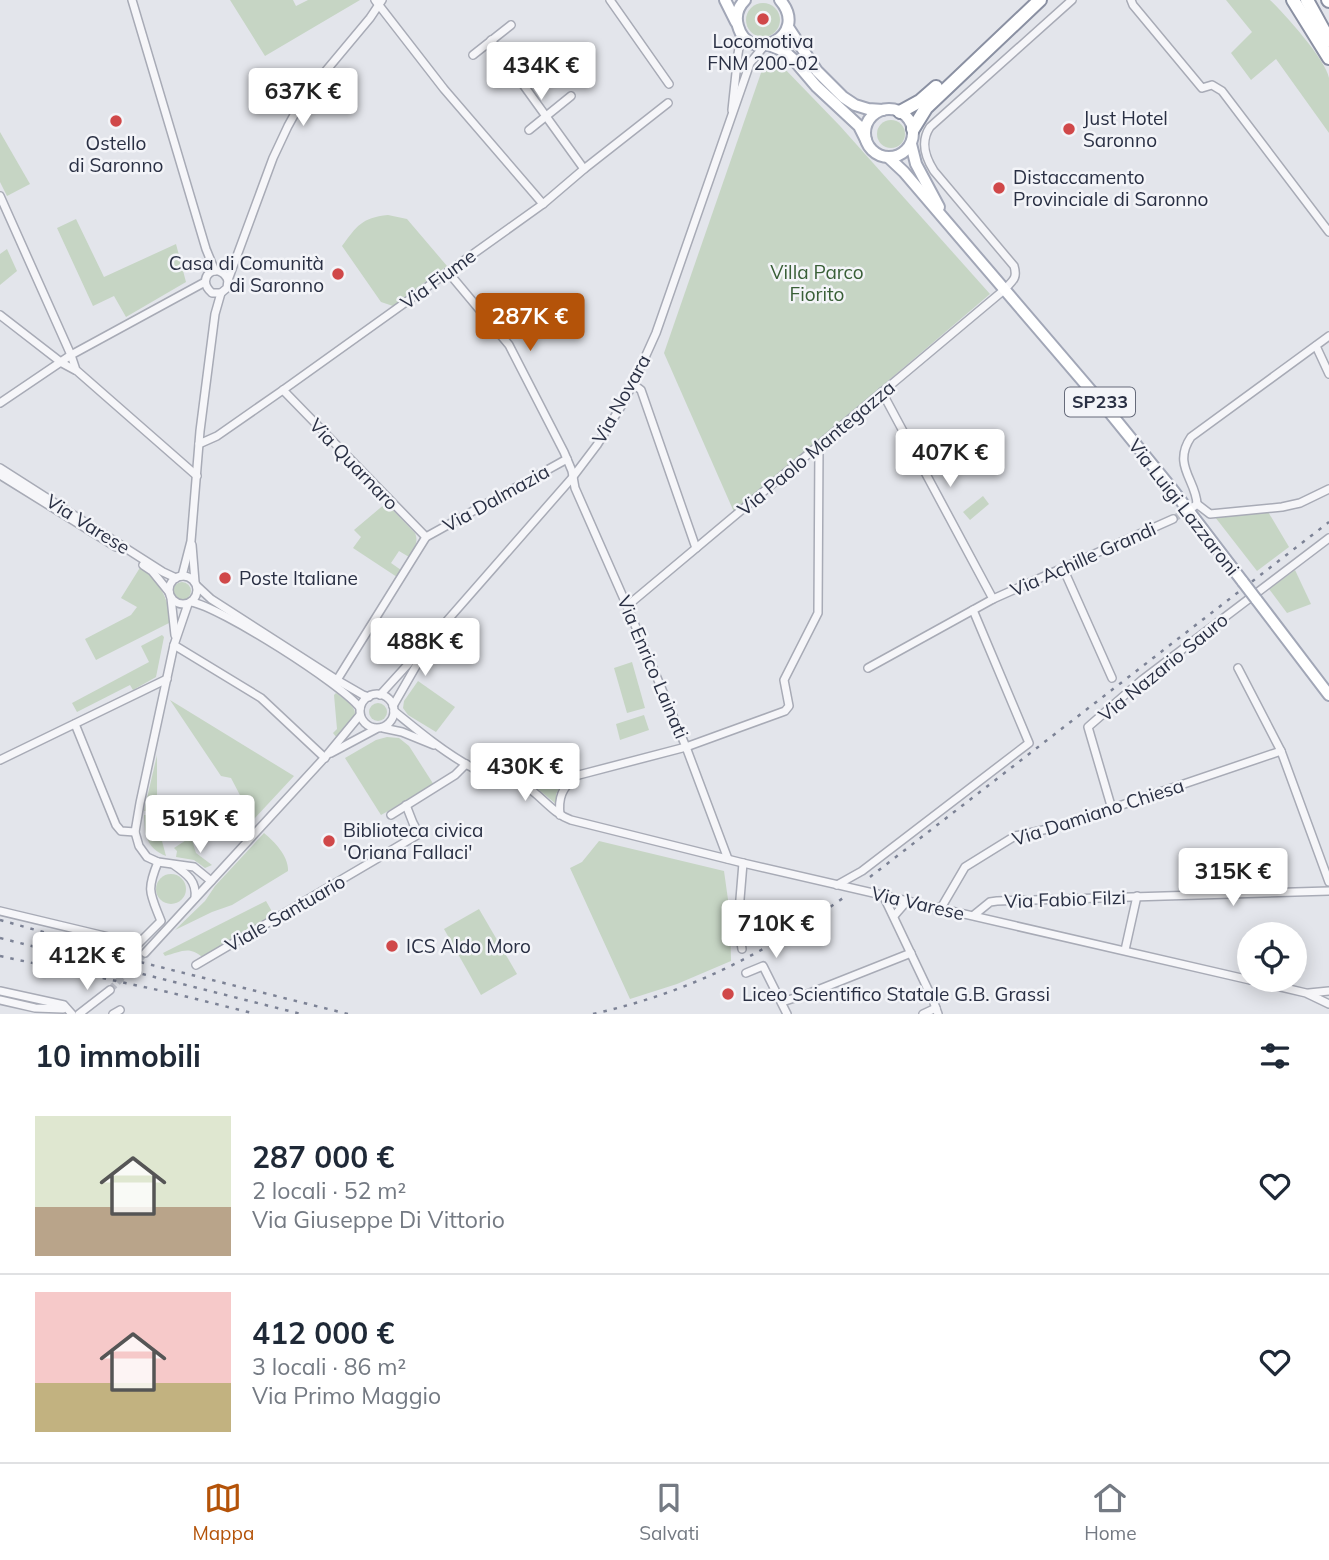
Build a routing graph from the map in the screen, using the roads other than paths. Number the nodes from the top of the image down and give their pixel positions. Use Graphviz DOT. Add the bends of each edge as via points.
graph roads {
  1 [pos="132,0"];
  2 [pos="610,0"];
  3 [pos="725,0"];
  4 [pos="745,0"];
  5 [pos="1028,0"];
  6 [pos="1040,0"];
  7 [pos="1072,0"];
  8 [pos="1131,0"];
  9 [pos="1293,0"];
  10 [pos="1307,0"];
  11 [pos="379,2"];
  12 [pos="785,3"];
  13 [pos="737,23"];
  14 [pos="511,25"];
  15 [pos="788,27"];
  16 [pos="741,35"];
  17 [pos="491,40"];
  18 [pos="1329,40"];
  19 [pos="767,45"];
  20 [pos="473,55"];
  21 [pos="1329,58"];
  22 [pos="669,84"];
  23 [pos="571,96"];
  24 [pos="668,103"];
  25 [pos="883,110"];
  26 [pos="900,112"];
  27 [pos="732,113"];
  28 [pos="546,116"];
  29 [pos="913,129"];
  30 [pos="529,130"];
  31 [pos="866,140"];
  32 [pos="911,144"];
  33 [pos="888,157"];
  34 [pos="584,169"];
  35 [pos="0,196"];
  36 [pos="543,204"];
  37 [pos="950,228"];
  38 [pos="1329,232"];
  39 [pos="238,257"];
  40 [pos="215,272"];
  41 [pos="448,272"];
  42 [pos="228,280"];
  43 [pos="205,282"];
  44 [pos="1004,290"];
  45 [pos="209,291"];
  46 [pos="221,293"];
  47 [pos="215,314"];
  48 [pos="0,315"];
  49 [pos="1329,335"];
  50 [pos="1315,346"];
  51 [pos="71,355"];
  52 [pos="62,363"];
  53 [pos="76,370"];
  54 [pos="1329,374"];
  55 [pos="633,384"];
  56 [pos="282,390"];
  57 [pos="882,392"];
  58 [pos="0,403"];
  59 [pos="199,444"];
  60 [pos="820,445"];
  61 [pos="567,459"];
  62 [pos="0,468"];
  63 [pos="0,475"];
  64 [pos="197,476"];
  65 [pos="572,478"];
  66 [pos="1329,489"];
  67 [pos="1173,519"];
  68 [pos="426,537"];
  69 [pos="1329,538"];
  70 [pos="191,541"];
  71 [pos="696,548"];
  72 [pos="1063,568"];
  73 [pos="179,577"];
  74 [pos="196,584"];
  75 [pos="170,595"];
  76 [pos="993,599"];
  77 [pos="189,603"];
  78 [pos="627,606"];
  79 [pos="973,610"];
  80 [pos="431,639"];
  81 [pos="174,644"];
  82 [pos="868,668"];
  83 [pos="1238,668"];
  84 [pos="1112,678"];
  85 [pos="167,679"];
  86 [pos="337,680"];
  87 [pos="1328,692"];
  88 [pos="380,695"];
  89 [pos="369,696"];
  90 [pos="394,709"];
  91 [pos="360,712"];
  92 [pos="75,724"];
  93 [pos="380,728"];
  94 [pos="440,747"];
  95 [pos="686,747"];
  96 [pos="1281,751"];
  97 [pos="326,757"];
  98 [pos="0,760"];
  99 [pos="466,764"];
  100 [pos="575,776"];
  101 [pos="516,781"];
  102 [pos="406,806"];
  103 [pos="1112,809"];
  104 [pos="391,815"];
  105 [pos="560,815"];
  106 [pos="135,832"];
  107 [pos="728,859"];
  108 [pos="158,862"];
  109 [pos="743,863"];
  110 [pos="174,864"];
  111 [pos="211,881"];
  112 [pos="1329,883"];
  113 [pos="837,885"];
  114 [pos="1329,891"];
  115 [pos="883,895"];
  116 [pos="1137,896"];
  117 [pos="195,898"];
  118 [pos="907,901"];
  119 [pos="940,908"];
  120 [pos="0,911"];
  121 [pos="974,915"];
  122 [pos="894,916"];
  123 [pos="742,949"];
  124 [pos="1125,950"];
  125 [pos="145,953"];
  126 [pos="911,953"];
  127 [pos="195,965"];
  128 [pos="746,973"];
  129 [pos="1237,977"];
  130 [pos="110,990"];
  131 [pos="0,991"];
  132 [pos="1329,991"];
  133 [pos="1302,992"];
  134 [pos="1306,993"];
  135 [pos="0,999"];
  136 [pos="782,1002"];
  137 [pos="1329,1004"];
  138 [pos="36,1011"];
  139 [pos="937,1011"];
  140 [pos="71,1013"];
  141 [pos="79,1014"];
  142 [pos="788,1014"];
  143 [pos="923,1014"];
  1 -- 40 [label="street"];
  2 -- 22 [label="street"];
  3 -- 13 [label="main road"];
  4 -- 13 [label="main road"];
  5 -- 26 [label="highway" via="929,94"];
  6 -- 29 [label="highway" via="926,108"];
  7 -- 44 [label="street" via="926,134 925,155 934,171 1014,266 1015,279"];
  8 -- 38 [label="street" via="1202,88 1212,85 1222,91"];
  9 -- 21 [label="highway"];
  10 -- 18 [label="highway"];
  11 -- 36 [label="street" via="444,89"];
  11 -- 39 [label="street" via="304,97 273,158"];
  12 -- 15 [label="main road"];
  13 -- 16 [label="main road"];
  14 -- 17 [label="street"];
  15 -- 19 [label="main road"];
  15 -- 25 [label="main road" via="812,65 843,97 855,105"];
  16 -- 19 [label="main road, SP233" via="756,45"];
  16 -- 27 [label="street, Via Novara"];
  17 -- 20 [label="street"];
  17 -- 28 [label="street"];
  19 -- 27 [label="street, Via Novara" via="750,63"];
  19 -- 31 [label="main road, SP233" via="793,59 859,126"];
  23 -- 28 [label="street"];
  24 -- 34 [label="street, Via Fiume"];
  25 -- 26 [label="main road"];
  25 -- 31 [label="main road" via="870,119"];
  26 -- 29 [label="main road"];
  27 -- 55 [label="street, Via Novara" via="656,333"];
  28 -- 30 [label="street"];
  28 -- 34 [label="street"];
  29 -- 32 [label="main road, SP233"];
  31 -- 33 [label="main road, SP233" via="875,152"];
  32 -- 33 [label="main road" via="901,154"];
  32 -- 37 [label="main road, Via Luigi Lazzaroni / SP233" via="916,164"];
  33 -- 37 [label="main road, Via Luigi Lazzaroni / SP233"];
  34 -- 36 [label="street, Via Fiume"];
  35 -- 51 [label="street"];
  36 -- 41 [label="street, Via Fiume"];
  37 -- 44 [label="main road, Via Luigi Lazzaroni / SP233"];
  39 -- 40 [label="street"];
  39 -- 42 [label="street"];
  40 -- 42 [label="street"];
  40 -- 43 [label="street"];
  41 -- 56 [label="street, Via Fiume"];
  41 -- 61 [label="street, Via Enrico Lainati" via="509,345"];
  42 -- 46 [label="street"];
  43 -- 45 [label="street"];
  43 -- 51 [label="street"];
  44 -- 57 [label="street, Via Paolo Mantegazza"];
  44 -- 87 [label="main road, Via Luigi Lazzaroni / SP233, bridge" via="1139,448"];
  45 -- 46 [label="street"];
  45 -- 47 [label="street"];
  46 -- 47 [label="street"];
  47 -- 59 [label="street"];
  48 -- 52 [label="street"];
  49 -- 50 [label="street"];
  50 -- 54 [label="street"];
  50 -- 66 [label="street" via="1195,434 1189,440 1185,464 1197,499 1194,506 1210,514 1282,507"];
  51 -- 52 [label="street"];
  51 -- 53 [label="street"];
  52 -- 53 [label="street"];
  52 -- 58 [label="street"];
  53 -- 64 [label="street"];
  55 -- 65 [label="street, Via Novara"];
  55 -- 71 [label="street" via="641,390"];
  56 -- 59 [label="street, Via Fiume"];
  56 -- 68 [label="street, Via Quarnaro"];
  57 -- 60 [label="street, Via Paolo Mantegazza"];
  57 -- 76 [label="street"];
  59 -- 64 [label="street"];
  60 -- 71 [label="street, Via Paolo Mantegazza"];
  60 -- 95 [label="street" via="818,613 784,680 789,706"];
  61 -- 65 [label="street, Via Enrico Lainati"];
  61 -- 68 [label="street, Via Dalmazia"];
  62 -- 73 [label="street, Via Varese" via="163,572"];
  63 -- 75 [label="street, Via Varese" via="134,558 152,571"];
  64 -- 70 [label="street"];
  65 -- 78 [label="street, Via Enrico Lainati"];
  65 -- 80 [label="street, Via Novara"];
  67 -- 72 [label="street, Via Achille Grandi"];
  68 -- 86 [label="street, Via Dalmazia"];
  69 -- 103 [label="street, Via Nazario Sauro" via="1142,680 1088,727"];
  70 -- 73 [label="street"];
  70 -- 74 [label="street"];
  71 -- 78 [label="street, Via Paolo Mantegazza"];
  72 -- 76 [label="street, Via Achille Grandi"];
  72 -- 84 [label="street"];
  73 -- 74 [label="street"];
  73 -- 75 [label="street" via="170,584"];
  74 -- 77 [label="street" via="196,595"];
  74 -- 86 [label="street" via="211,599"];
  75 -- 77 [label="street" via="178,603"];
  75 -- 81 [label="street"];
  76 -- 79 [label="street, Via Achille Grandi"];
  77 -- 81 [label="street"];
  77 -- 91 [label="street" via="217,612 278,648 354,701"];
  78 -- 95 [label="street, Via Enrico Lainati"];
  79 -- 82 [label="street, Via Achille Grandi"];
  79 -- 113 [label="street" via="1029,743 862,871"];
  80 -- 88 [label="street, Via Novara"];
  80 -- 90 [label="street, Via Novara"];
  81 -- 85 [label="street"];
  81 -- 97 [label="street" via="261,698"];
  83 -- 96 [label="street"];
  85 -- 92 [label="street"];
  85 -- 106 [label="street"];
  86 -- 89 [label="street"];
  88 -- 89 [label="street"];
  88 -- 90 [label="street"];
  89 -- 91 [label="street"];
  90 -- 93 [label="street" via="390,723"];
  90 -- 94 [label="street, Via Varese"];
  91 -- 93 [label="street" via="368,726"];
  91 -- 97 [label="street"];
  92 -- 98 [label="street"];
  92 -- 106 [label="street" via="116,825 121,831"];
  93 -- 94 [label="street, Via Varese"];
  93 -- 97 [label="street"];
  94 -- 99 [label="street, Via Varese"];
  95 -- 100 [label="street"];
  95 -- 107 [label="street, Via Enrico Lainati"];
  96 -- 103 [label="street, Via Damiano Chiesa"];
  96 -- 112 [label="street"];
  97 -- 111 [label="street"];
  99 -- 101 [label="street, Via Varese"];
  99 -- 102 [label="street"];
  100 -- 101 [label="street"];
  100 -- 105 [label="street" via="561,794"];
  101 -- 105 [label="street, Via Varese"];
  102 -- 104 [label="street"];
  102 -- 127 [label="street, Viale Santuario" via="419,834"];
  103 -- 119 [label="street, Via Damiano Chiesa" via="1015,836 965,867"];
  105 -- 107 [label="street, Via Varese"];
  106 -- 108 [label="street" via="142,852"];
  107 -- 109 [label="street, Via Varese"];
  108 -- 110 [label="street"];
  108 -- 120 [label="street" via="150,882 161,921 138,944"];
  109 -- 113 [label="street, Via Varese"];
  109 -- 123 [label="street" via="738,923"];
  110 -- 111 [label="street" via="194,867"];
  110 -- 117 [label="street" via="189,875"];
  111 -- 117 [label="street"];
  113 -- 115 [label="street, Via Varese"];
  114 -- 116 [label="street, Via Fabio Filzi"];
  115 -- 118 [label="street, Via Varese"];
  115 -- 122 [label="street"];
  116 -- 121 [label="street, Via Fabio Filzi" via="997,901"];
  116 -- 124 [label="street"];
  117 -- 125 [label="street"];
  118 -- 119 [label="street, Via Varese"];
  118 -- 122 [label="street"];
  119 -- 121 [label="street, Via Varese"];
  121 -- 124 [label="street, Via Varese"];
  122 -- 126 [label="street"];
  124 -- 129 [label="street, Via Varese"];
  126 -- 136 [label="street"];
  126 -- 139 [label="street"];
  128 -- 136 [label="street" via="763,966"];
  130 -- 141 [label="street"];
  131 -- 140 [label="street" via="64,1005"];
  132 -- 134 [label="street"];
  133 -- 134 [label="street, Via Varese"];
  134 -- 137 [label="street, Via Varese"];
  135 -- 138 [label="street"];
  136 -- 142 [label="street"];
  138 -- 140 [label="street"];
  139 -- 143 [label="street"];
}
